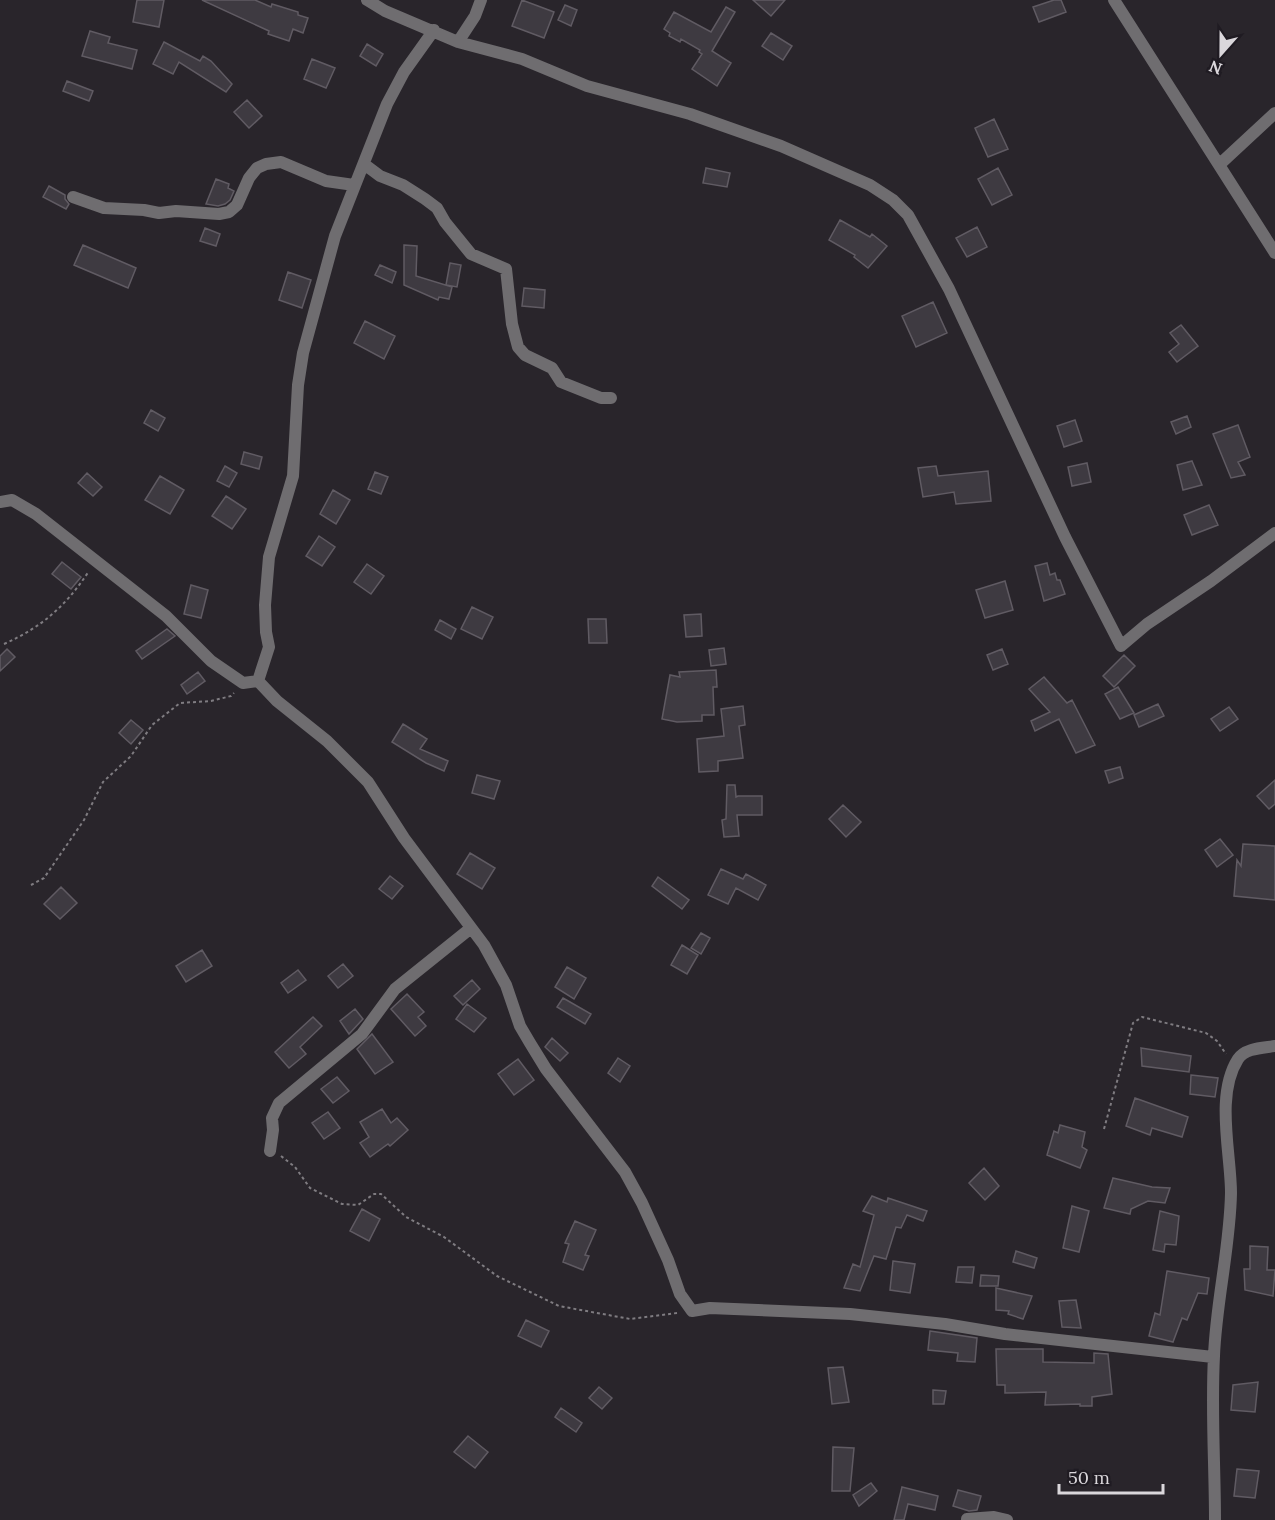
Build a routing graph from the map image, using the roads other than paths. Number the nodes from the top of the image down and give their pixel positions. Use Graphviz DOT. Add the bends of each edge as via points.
graph roads {
  1 [pos="367,0"];
  2 [pos="481,0"];
  3 [pos="1114,0"];
  4 [pos="434,30"];
  5 [pos="458,42"];
  6 [pos="1275,112"];
  7 [pos="1220,164"];
  8 [pos="364,165"];
  9 [pos="354,185"];
  10 [pos="72,197"];
  11 [pos="1275,253"];
  12 [pos="612,398"];
  13 [pos="0,502"];
  14 [pos="1275,533"];
  15 [pos="258,681"];
  16 [pos="471,928"];
  17 [pos="1275,1046"];
  18 [pos="270,1151"];
  19 [pos="1214,1357"];
  20 [pos="967,1519"];
  21 [pos="1007,1520"];
  22 [pos="1215,1520"];
  1 -- 4 [label="street"];
  2 -- 5 [label="street"];
  3 -- 7 [label="street"];
  4 -- 5 [label="street"];
  4 -- 8 [label="street" via="387,104"];
  5 -- 14 [label="street" via="522,59 587,86 690,114 781,146 870,185 893,200 908,215 949,289 1065,537 1121,646"];
  6 -- 7 [label="street"];
  7 -- 11 [label="street"];
  8 -- 9 [label="street"];
  8 -- 12 [label="street" via="425,199 437,208 471,254 506,269 512,324 518,347 525,355 552,368 561,382 601,398"];
  9 -- 10 [label="street" via="326,181 281,162 257,168 237,205 219,214 104,208"];
  9 -- 15 [label="street" via="335,236 303,353 293,476 269,557 265,605 269,647"];
  13 -- 15 [label="street" via="12,500 36,514 166,616 211,661 243,683"];
  15 -- 16 [label="street" via="368,782"];
  16 -- 18 [label="street" via="395,989 362,1034 279,1103 272,1118"];
  16 -- 19 [label="street" via="506,986 520,1026 546,1069 625,1172 668,1260 680,1294 692,1311 710,1308 850,1314"];
  17 -- 19 [label="street" via="1243,1053 1234,1066 1226,1100 1229,1216"];
  19 -- 22 [label="street"];
  20 -- 21 [label="street"];
}
